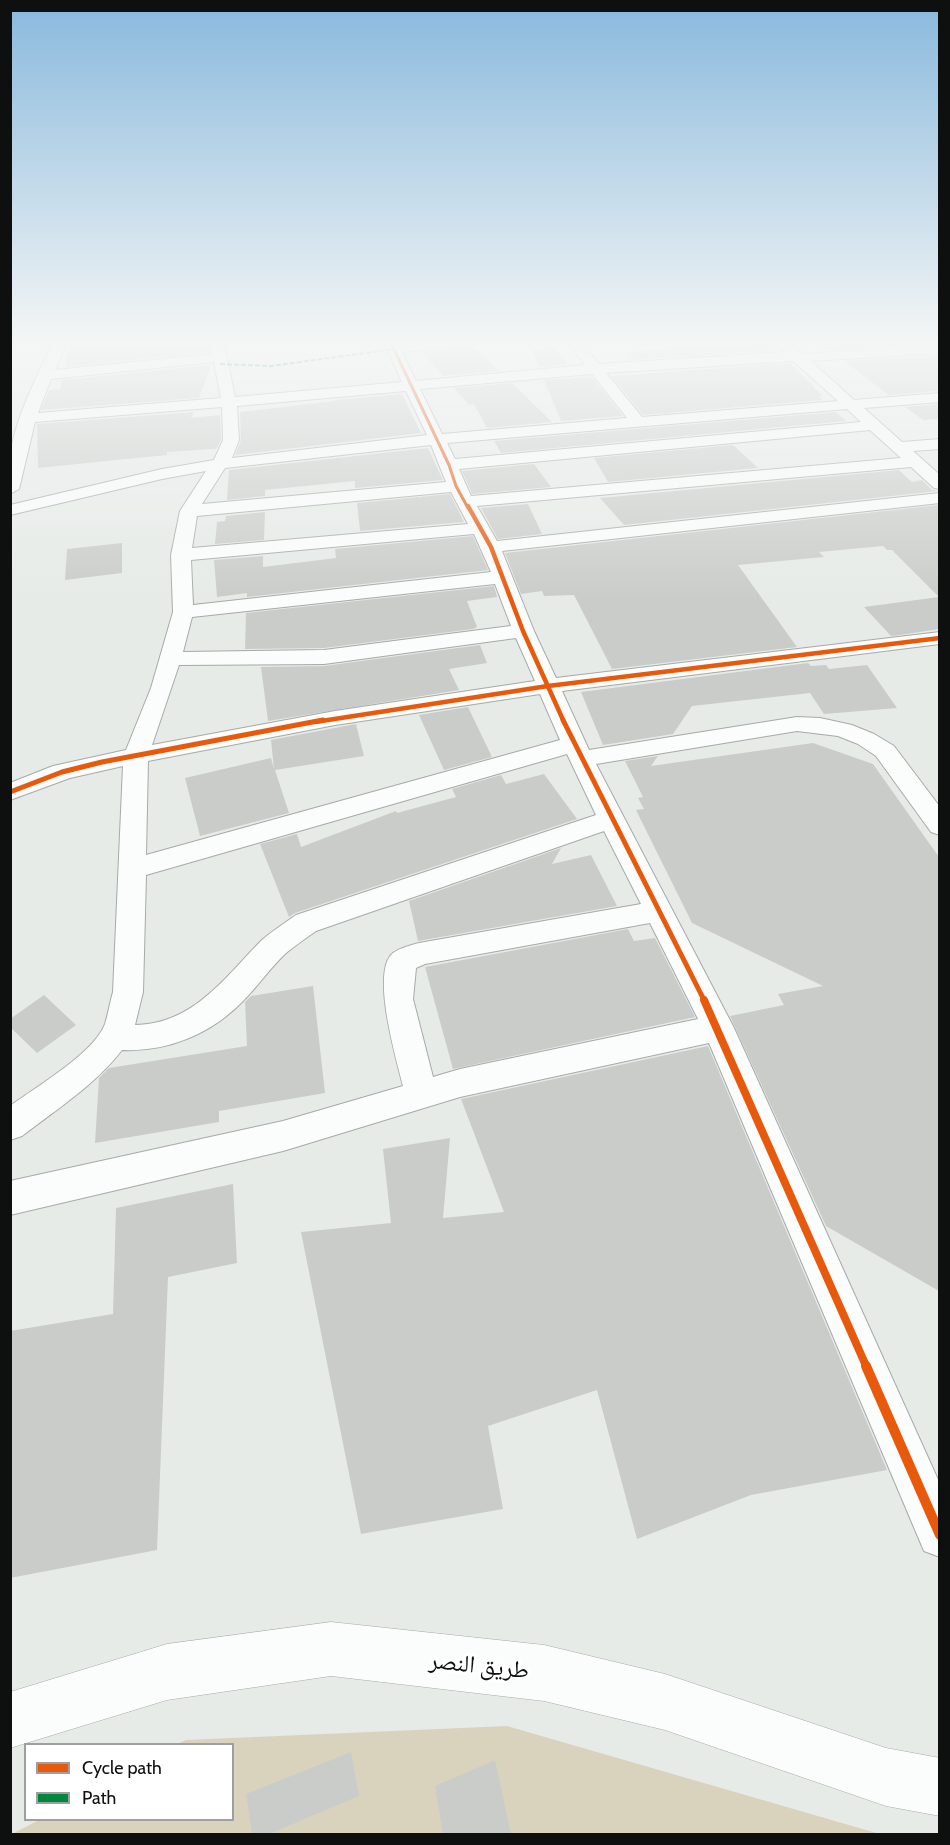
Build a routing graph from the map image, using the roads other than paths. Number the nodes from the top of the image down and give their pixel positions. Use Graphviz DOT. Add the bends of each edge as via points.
graph roads {
  1 [pos="25,429"];
  2 [pos="230,429"];
  3 [pos="432,429"];
  4 [pos="547,429"];
  5 [pos="847,429"];
  6 [pos="880,429"];
  7 [pos="437,439"];
  8 [pos="939,444"];
  9 [pos="899,447"];
  10 [pos="914,462"];
  11 [pos="219,464"];
  12 [pos="457,484"];
  13 [pos="939,484"];
  14 [pos="10,489"];
  15 [pos="939,498"];
  16 [pos="10,510"];
  17 [pos="189,511"];
  18 [pos="485,538"];
  19 [pos="181,555"];
  20 [pos="503,577"];
  21 [pos="183,612"];
  22 [pos="523,631"];
  23 [pos="939,638"];
  24 [pos="169,659"];
  25 [pos="548,686"];
  26 [pos="577,752"];
  27 [pos="136,756"];
  28 [pos="10,792"];
  29 [pos="611,819"];
  30 [pos="939,826"];
  31 [pos="132,869"];
  32 [pos="658,912"];
  33 [pos="718,1028"];
  34 [pos="113,1037"];
  35 [pos="421,1093"];
  36 [pos="10,1125"];
  37 [pos="10,1198"];
  38 [pos="939,1535"];
  39 [pos="10,1720"];
  40 [pos="939,1787"];
  1 -- 14 [label="street"];
  2 -- 11 [label="street" via="231,440"];
  3 -- 7 [label="street"];
  4 -- 7 [label="street"];
  5 -- 12 [label="street"];
  6 -- 9 [label="street"];
  7 -- 11 [label="street"];
  7 -- 12 [label="street"];
  8 -- 9 [label="street"];
  9 -- 10 [label="street"];
  10 -- 12 [label="street"];
  10 -- 13 [label="street"];
  11 -- 16 [label="street"];
  11 -- 17 [label="street"];
  12 -- 17 [label="street"];
  12 -- 18 [label="street"];
  15 -- 18 [label="street"];
  17 -- 19 [label="street"];
  18 -- 19 [label="street"];
  18 -- 20 [label="street"];
  19 -- 21 [label="street"];
  20 -- 21 [label="street"];
  20 -- 22 [label="street"];
  21 -- 24 [label="street"];
  22 -- 24 [label="street" via="324,657"];
  22 -- 25 [label="street"];
  23 -- 25 [label="street"];
  24 -- 27 [label="street"];
  25 -- 26 [label="street"];
  25 -- 27 [label="street" via="335,718"];
  26 -- 29 [label="street"];
  26 -- 30 [label="street" via="797,724 820,725 844,730 885,751"];
  26 -- 31 [label="street"];
  27 -- 28 [label="street" via="62,772"];
  27 -- 31 [label="street"];
  29 -- 32 [label="street"];
  29 -- 34 [label="street" via="306,923 274,947 224,1004 206,1016 153,1037"];
  31 -- 34 [label="street" via="128,992 118,1032"];
  32 -- 33 [label="street"];
  32 -- 35 [label="street" via="419,954 402,962 398,999"];
  33 -- 35 [label="street"];
  33 -- 38 [label="street"];
  34 -- 36 [label="street" via="98,1058 76,1077"];
  35 -- 37 [label="street" via="283,1136"];
  39 -- 40 [label="main road, طريق النصر" via="167,1672 331,1649 544,1673 665,1702 886,1777"];
}
